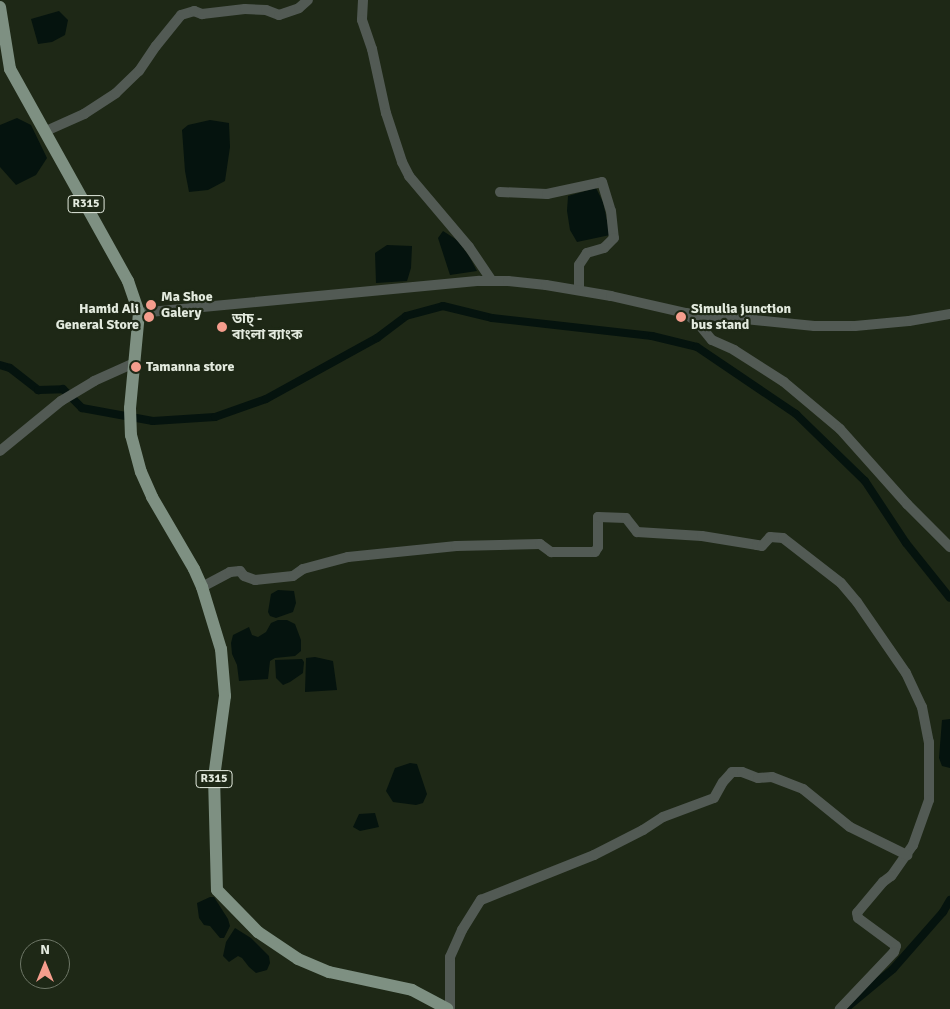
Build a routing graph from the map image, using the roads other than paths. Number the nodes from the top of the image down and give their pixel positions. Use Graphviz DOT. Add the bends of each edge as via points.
graph roads {
  1 [pos="308,0"];
  2 [pos="363,0"];
  3 [pos="0,7"];
  4 [pos="46,132"];
  5 [pos="500,192"];
  6 [pos="492,281"];
  7 [pos="579,290"];
  8 [pos="139,313"];
  9 [pos="685,313"];
  10 [pos="950,314"];
  11 [pos="134,363"];
  12 [pos="0,450"];
  13 [pos="950,547"];
  14 [pos="202,587"];
  15 [pos="907,855"];
  16 [pos="449,1009"];
  17 [pos="840,1009"];
  1 -- 4 [label="street" via="300,8 279,15 245,8 202,14 194,11 181,15 139,71 116,93 84,114"];
  2 -- 6 [label="street" via="362,20 402,162 409,176 469,247"];
  3 -- 4 [label="main road, R315" via="10,69"];
  4 -- 8 [label="main road, R315" via="128,281"];
  5 -- 7 [label="street" via="547,194 602,182 611,211 614,238 604,248 587,253 579,266"];
  6 -- 7 [label="street" via="546,284"];
  6 -- 8 [label="street"];
  7 -- 9 [label="street"];
  8 -- 11 [label="main road, R315"];
  9 -- 10 [label="street" via="814,326 856,326"];
  9 -- 13 [label="street" via="712,340 784,382 840,429"];
  11 -- 12 [label="street" via="94,381 61,401"];
  11 -- 14 [label="main road, R315" via="131,435 141,472"];
  14 -- 15 [label="street" via="230,572 240,571 255,580 293,576 303,569 348,557 456,546 540,544 551,552 595,552 598,547 598,517 626,518 637,532 710,537 762,546 770,537 783,538 841,583 857,602 906,673 922,707 930,762 929,800"];
  14 -- 16 [label="main road, R315" via="221,650 225,696 214,777 217,890 258,932 298,958 328,972 412,990"];
  15 -- 16 [label="street" via="850,827 804,789 772,777 758,778 732,772 722,782 714,798 663,817 594,855 481,900 462,930 450,958"];
  15 -- 17 [label="street" via="857,913 858,918 896,946 894,952"];
}
